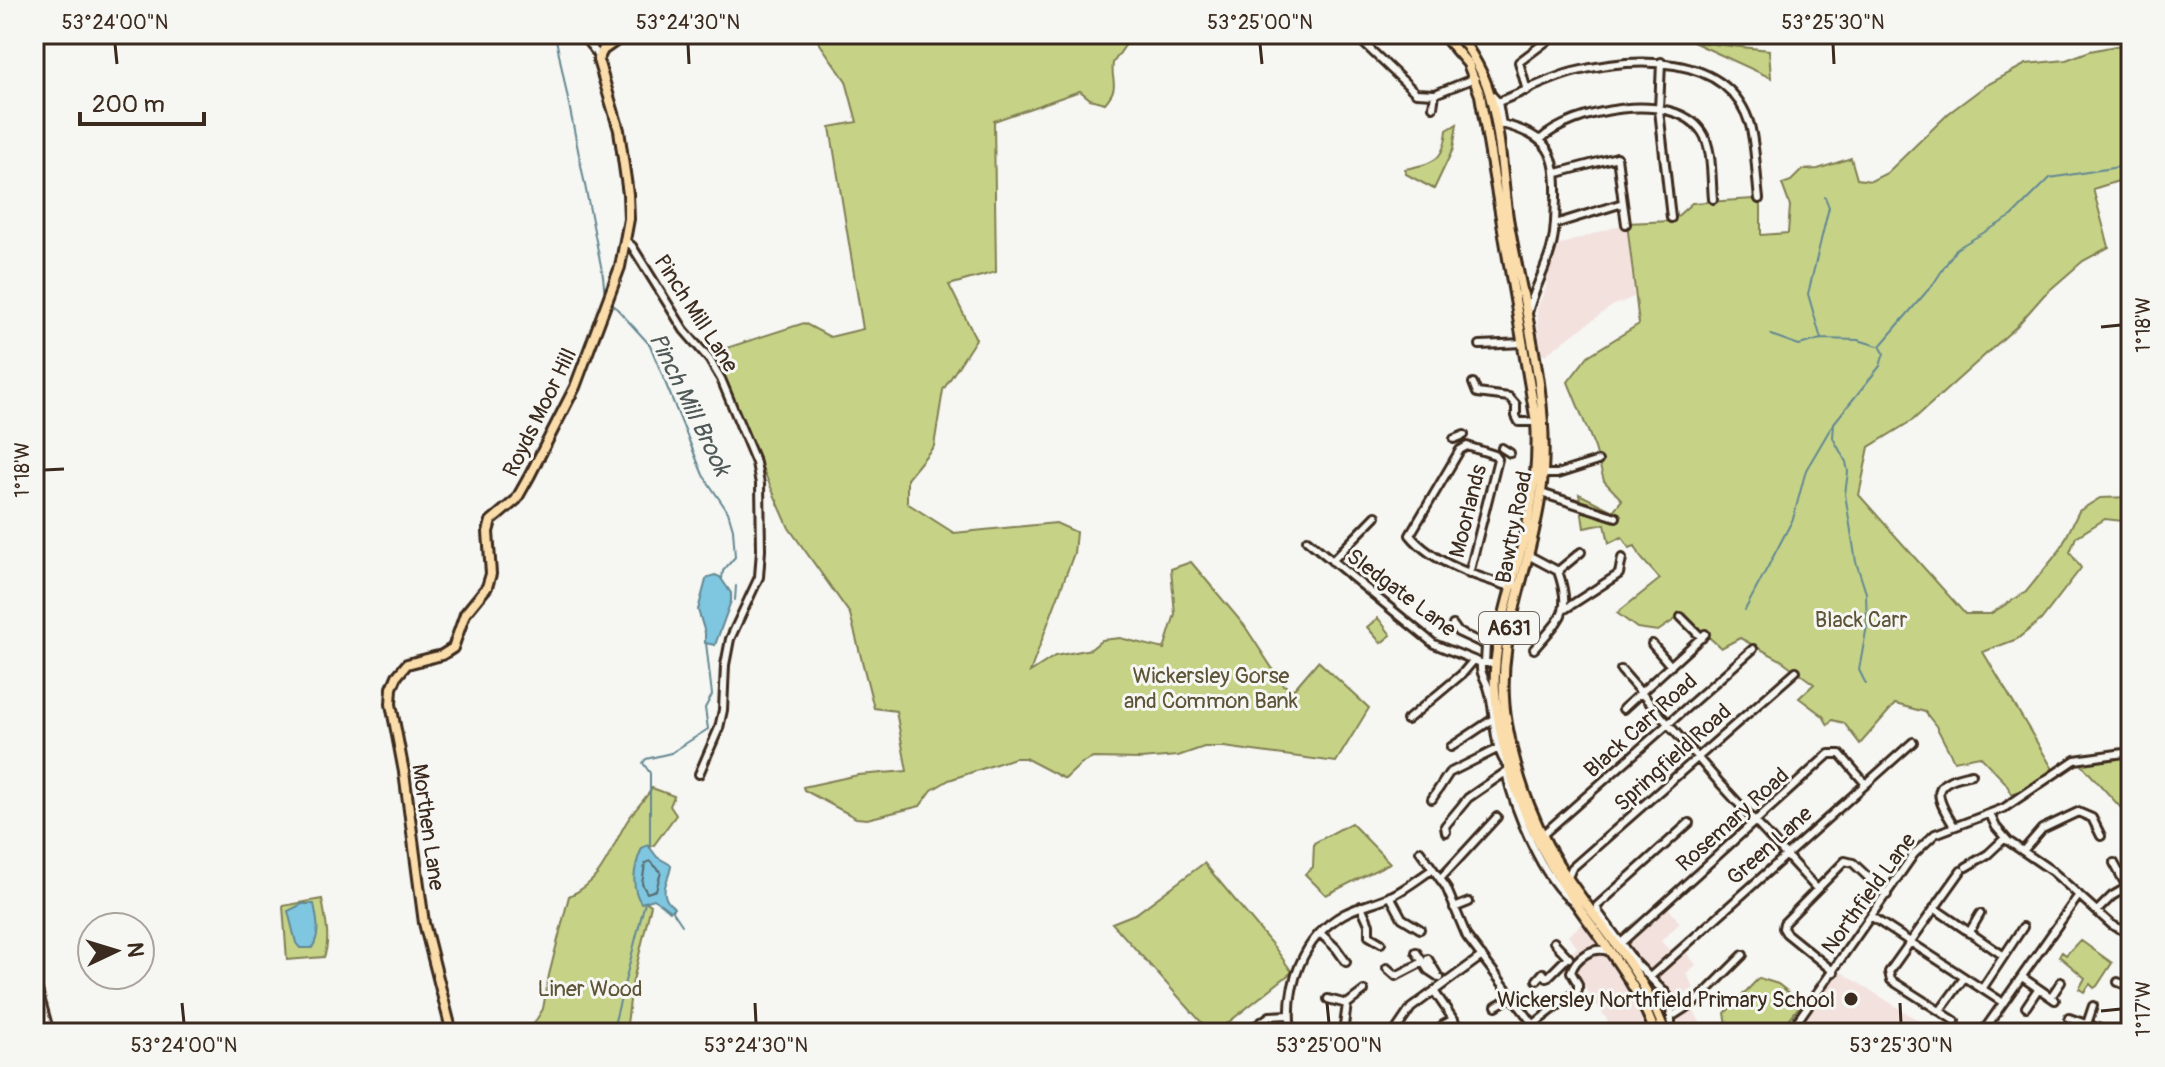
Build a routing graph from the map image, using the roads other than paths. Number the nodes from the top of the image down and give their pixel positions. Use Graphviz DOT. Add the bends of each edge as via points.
graph roads {
  1 [pos="581,34"];
  2 [pos="626,34"];
  3 [pos="1354,34"];
  4 [pos="1442,34"];
  5 [pos="1458,34"];
  6 [pos="1556,34"];
  7 [pos="599,56"];
  8 [pos="1661,62"];
  9 [pos="1475,78"];
  10 [pos="1527,91"];
  11 [pos="1489,92"];
  12 [pos="1435,94"];
  13 [pos="1498,102"];
  14 [pos="1433,107"];
  15 [pos="1659,110"];
  16 [pos="1499,130"];
  17 [pos="1487,136"];
  18 [pos="1540,140"];
  19 [pos="1557,173"];
  20 [pos="1713,199"];
  21 [pos="1759,199"];
  22 [pos="1623,203"];
  23 [pos="1671,218"];
  24 [pos="1555,224"];
  25 [pos="1626,224"];
  26 [pos="626,241"];
  27 [pos="1520,283"];
  28 [pos="1538,286"];
  29 [pos="1526,319"];
  30 [pos="1523,343"];
  31 [pos="1480,345"];
  32 [pos="1489,345"];
  33 [pos="1486,356"];
  34 [pos="1473,383"];
  35 [pos="1477,393"];
  36 [pos="1469,401"];
  37 [pos="1539,422"];
  38 [pos="1459,437"];
  39 [pos="1464,447"];
  40 [pos="1506,451"];
  41 [pos="1498,457"];
  42 [pos="1598,461"];
  43 [pos="1543,474"];
  44 [pos="1541,493"];
  45 [pos="1376,516"];
  46 [pos="1616,517"];
  47 [pos="1410,535"];
  48 [pos="1307,540"];
  49 [pos="1400,542"];
  50 [pos="1581,552"];
  51 [pos="1528,555"];
  52 [pos="1622,558"];
  53 [pos="1332,561"];
  54 [pos="1558,571"];
  55 [pos="1469,574"];
  56 [pos="1522,576"];
  57 [pos="1511,587"];
  58 [pos="1516,600"];
  59 [pos="1565,609"];
  60 [pos="1505,615"];
  61 [pos="1681,617"];
  62 [pos="1453,625"];
  63 [pos="1652,644"];
  64 [pos="1534,649"];
  65 [pos="1753,649"];
  66 [pos="442,655"];
  67 [pos="1483,663"];
  68 [pos="1671,666"];
  69 [pos="1621,670"];
  70 [pos="1796,671"];
  71 [pos="1641,693"];
  72 [pos="1623,709"];
  73 [pos="1493,719"];
  74 [pos="1407,720"];
  75 [pos="1669,724"];
  76 [pos="1913,742"];
  77 [pos="1451,747"];
  78 [pos="1499,748"];
  79 [pos="2131,752"];
  80 [pos="1698,758"];
  81 [pos="1508,770"];
  82 [pos="699,774"];
  83 [pos="1972,774"];
  84 [pos="1865,783"];
  85 [pos="1432,799"];
  86 [pos="1990,814"];
  87 [pos="1497,817"];
  88 [pos="1755,822"];
  89 [pos="1535,823"];
  90 [pos="1689,823"];
  91 [pos="1954,826"];
  92 [pos="1552,828"];
  93 [pos="1446,832"];
  94 [pos="2101,836"];
  95 [pos="1540,837"];
  96 [pos="2005,838"];
  97 [pos="1420,851"];
  98 [pos="1854,851"];
  99 [pos="2023,851"];
  100 [pos="1785,855"];
  101 [pos="1847,861"];
  102 [pos="2114,863"];
  103 [pos="1559,865"];
  104 [pos="1572,868"];
  105 [pos="1433,869"];
  106 [pos="1440,879"];
  107 [pos="1568,879"];
  108 [pos="2129,886"];
  109 [pos="1817,889"];
  110 [pos="1887,895"];
  111 [pos="2079,895"];
  112 [pos="1390,896"];
  113 [pos="1469,902"];
  114 [pos="1576,904"];
  115 [pos="1361,906"];
  116 [pos="1454,908"];
  117 [pos="1934,908"];
  118 [pos="2097,911"];
  119 [pos="1980,914"];
  120 [pos="1872,917"];
  121 [pos="1409,923"];
  122 [pos="2023,927"];
  123 [pos="1783,928"];
  124 [pos="1420,929"];
  125 [pos="1404,931"];
  126 [pos="1320,933"];
  127 [pos="1969,933"];
  128 [pos="1598,934"];
  129 [pos="2131,934"];
  130 [pos="1774,935"];
  131 [pos="1554,942"];
  132 [pos="1910,942"];
  133 [pos="1621,943"];
  134 [pos="1378,945"];
  135 [pos="1597,950"];
  136 [pos="1416,952"];
  137 [pos="1612,953"];
  138 [pos="1743,955"];
  139 [pos="1482,956"];
  140 [pos="2004,956"];
  141 [pos="1568,957"];
  142 [pos="1425,960"];
  143 [pos="1346,962"];
  144 [pos="1574,964"];
  145 [pos="1387,968"];
  146 [pos="1834,972"];
  147 [pos="34,976"];
  148 [pos="1650,977"];
  149 [pos="2022,977"];
  150 [pos="1964,978"];
  151 [pos="1537,980"];
  152 [pos="1442,981"];
  153 [pos="2061,982"];
  154 [pos="2118,982"];
  155 [pos="2131,987"];
  156 [pos="1982,989"];
  157 [pos="2038,989"];
  158 [pos="1364,991"];
  159 [pos="1434,991"];
  160 [pos="1513,996"];
  161 [pos="1328,999"];
  162 [pos="1658,999"];
  163 [pos="1999,1000"];
  164 [pos="1347,1004"];
  165 [pos="1496,1006"];
  166 [pos="2093,1006"];
  167 [pos="2026,1007"];
  168 [pos="1940,1011"];
  169 [pos="1289,1015"];
  170 [pos="2131,1015"];
  171 [pos="1671,1017"];
  172 [pos="2069,1018"];
  173 [pos="1454,1019"];
  174 [pos="1955,1021"];
  175 [pos="2084,1023"];
  176 [pos="1534,1024"];
  177 [pos="1443,1025"];
  178 [pos="1652,1028"];
  179 [pos="1668,1031"];
  180 [pos="1462,1032"];
  181 [pos="50,1033"];
  182 [pos="452,1033"];
  183 [pos="1246,1033"];
  184 [pos="1291,1033"];
  185 [pos="1343,1033"];
  186 [pos="1394,1033"];
  187 [pos="1540,1033"];
  188 [pos="1789,1033"];
  189 [pos="1982,1033"];
  190 [pos="2077,1033"];
  191 [pos="2111,1033"];
  192 [pos="2124,1033"];
  1 -- 7 [label="street"];
  2 -- 7 [label="main road"];
  3 -- 12 [label="street" via="1412,91"];
  4 -- 9 [label="main road, Bawtry Road / A631"];
  5 -- 11 [label="main road, Bawtry Road / A631"];
  6 -- 10 [label="street" via="1519,62"];
  7 -- 26 [label="main road, Royds Moor Hill" via="619,130 628,194"];
  8 -- 10 [label="street" via="1617,62 1569,73"];
  8 -- 15 [label="street"];
  8 -- 21 [label="street" via="1721,84 1739,104 1750,125"];
  9 -- 12 [label="street"];
  9 -- 17 [label="main road, Bawtry Road / A631"];
  10 -- 13 [label="street"];
  11 -- 13 [label="street"];
  11 -- 16 [label="main road, Bawtry Road / A631"];
  12 -- 14 [label="street"];
  13 -- 16 [label="street"];
  15 -- 18 [label="street" via="1593,113"];
  15 -- 20 [label="street" via="1691,120 1703,133"];
  15 -- 23 [label="street"];
  16 -- 17 [label="main road" via="1493,139"];
  16 -- 18 [label="street" via="1531,133"];
  16 -- 27 [label="main road, Bawtry Road / A631"];
  17 -- 30 [label="main road, Bawtry Road / A631"];
  18 -- 19 [label="street"];
  19 -- 22 [label="street" via="1620,156"];
  19 -- 24 [label="street"];
  22 -- 24 [label="street"];
  22 -- 25 [label="street"];
  24 -- 28 [label="street"];
  26 -- 66 [label="main road, Royds Moor Hill" via="575,387 516,500 491,521 489,582 465,614 453,648"];
  26 -- 82 [label="street, Pinch Mill Lane" via="721,379 760,484 759,577 730,639 719,728"];
  27 -- 28 [label="street" via="1529,292"];
  27 -- 29 [label="main road, Bawtry Road / A631"];
  28 -- 29 [label="street"];
  29 -- 37 [label="main road, Bawtry Road / A631"];
  30 -- 32 [label="street"];
  30 -- 37 [label="main road, Bawtry Road / A631"];
  31 -- 32 [label="street"];
  32 -- 33 [label="street"];
  34 -- 35 [label="street"];
  35 -- 36 [label="street"];
  35 -- 37 [label="street" via="1509,397 1519,422"];
  37 -- 43 [label="main road, Bawtry Road / A631"];
  37 -- 57 [label="main road, Bawtry Road / A631" via="1536,483"];
  38 -- 39 [label="street, Moorlands"];
  39 -- 41 [label="street, Moorlands"];
  39 -- 47 [label="street, Moorlands"];
  40 -- 41 [label="street, Moorlands"];
  41 -- 55 [label="street, Moorlands"];
  42 -- 43 [label="street"];
  43 -- 44 [label="main road, Bawtry Road / A631"];
  44 -- 46 [label="street"];
  44 -- 51 [label="main road, Bawtry Road / A631"];
  45 -- 53 [label="street"];
  47 -- 49 [label="street, Moorlands"];
  47 -- 55 [label="street, Moorlands"];
  48 -- 53 [label="street, Sledgate Lane"];
  50 -- 54 [label="street"];
  51 -- 54 [label="street"];
  51 -- 56 [label="main road, Bawtry Road / A631"];
  52 -- 59 [label="street" via="1619,574"];
  53 -- 67 [label="street, Sledgate Lane" via="1434,644"];
  54 -- 59 [label="street"];
  55 -- 57 [label="street, Moorlands"];
  56 -- 57 [label="street"];
  56 -- 58 [label="main road, Bawtry Road / A631"];
  57 -- 60 [label="main road, Bawtry Road / A631"];
  58 -- 60 [label="main road, A631" via="1511,600"];
  58 -- 89 [label="main road, Bawtry Road / A631" via="1502,693"];
  59 -- 64 [label="street"];
  60 -- 67 [label="main road, Bawtry Road / A631"];
  61 -- 68 [label="street" via="1704,636"];
  62 -- 67 [label="street" via="1487,646"];
  63 -- 68 [label="street"];
  65 -- 75 [label="street, Black Carr Road"];
  66 -- 182 [label="main road, Morthen Lane" via="407,664 394,682 391,699 424,923"];
  67 -- 73 [label="street, Bawtry Road" via="1480,675"];
  67 -- 74 [label="street"];
  67 -- 81 [label="main road, Bawtry Road / A631"];
  68 -- 71 [label="street"];
  69 -- 71 [label="street"];
  70 -- 80 [label="street, Springfield Road"];
  71 -- 72 [label="street"];
  71 -- 75 [label="street"];
  73 -- 77 [label="street"];
  73 -- 78 [label="street, Bawtry Road"];
  75 -- 80 [label="street"];
  75 -- 92 [label="street, Black Carr Road"];
  76 -- 84 [label="street, Green Lane"];
  78 -- 81 [label="street, Bawtry Road"];
  78 -- 85 [label="street" via="1449,773"];
  79 -- 86 [label="street, Northfield Lane" via="2075,760"];
  80 -- 88 [label="street"];
  80 -- 104 [label="street, Springfield Road"];
  81 -- 89 [label="main road, Bawtry Road / A631"];
  81 -- 93 [label="street" via="1468,798 1445,826"];
  81 -- 114 [label="street, Bawtry Road" via="1520,815 1544,864 1563,895"];
  83 -- 91 [label="street" via="1942,785 1941,801"];
  84 -- 88 [label="street, Rosemary Road" via="1833,753"];
  84 -- 100 [label="street, Green Lane"];
  86 -- 91 [label="street, Northfield Lane"];
  86 -- 96 [label="street"];
  87 -- 106 [label="street"];
  88 -- 100 [label="street"];
  88 -- 133 [label="street, Rosemary Road"];
  89 -- 92 [label="street"];
  89 -- 95 [label="main road, Bawtry Road / A631"];
  90 -- 133 [label="street, Bawtry Road" via="1598,902 1598,912"];
  91 -- 110 [label="street, Northfield Lane" via="1920,846"];
  92 -- 95 [label="street, Black Carr Road"];
  94 -- 99 [label="street" via="2092,818 2078,812 2042,829"];
  95 -- 103 [label="main road, Bawtry Road / A631"];
  95 -- 114 [label="main road, Bawtry Road / A631"];
  96 -- 99 [label="street"];
  96 -- 117 [label="street" via="1963,869"];
  97 -- 105 [label="street"];
  98 -- 101 [label="street"];
  99 -- 111 [label="street"];
  100 -- 109 [label="street"];
  100 -- 148 [label="street, Green Lane"];
  101 -- 109 [label="street"];
  101 -- 110 [label="street"];
  102 -- 108 [label="street"];
  103 -- 104 [label="street"];
  103 -- 107 [label="main road, Bawtry Road / A631"];
  104 -- 107 [label="street, Springfield Road"];
  105 -- 106 [label="street"];
  105 -- 112 [label="street"];
  106 -- 116 [label="street"];
  107 -- 162 [label="main road, Bawtry Road / A631"];
  108 -- 118 [label="street"];
  109 -- 123 [label="street"];
  110 -- 120 [label="street, Northfield Lane"];
  111 -- 118 [label="street"];
  111 -- 149 [label="street"];
  112 -- 115 [label="street"];
  112 -- 121 [label="street"];
  113 -- 116 [label="street"];
  114 -- 128 [label="main road, Bawtry Road / A631"];
  115 -- 126 [label="street"];
  115 -- 134 [label="street" via="1369,936"];
  116 -- 139 [label="street"];
  117 -- 127 [label="street"];
  117 -- 132 [label="street"];
  118 -- 129 [label="street"];
  119 -- 127 [label="street"];
  120 -- 132 [label="street"];
  120 -- 146 [label="street, Northfield Lane"];
  121 -- 124 [label="street"];
  121 -- 125 [label="street"];
  122 -- 140 [label="street"];
  123 -- 130 [label="street"];
  123 -- 146 [label="street"];
  126 -- 143 [label="street"];
  126 -- 169 [label="street" via="1301,962"];
  127 -- 140 [label="street"];
  128 -- 135 [label="street"];
  128 -- 137 [label="main road, Bawtry Road / A631"];
  131 -- 141 [label="street"];
  132 -- 150 [label="street"];
  132 -- 168 [label="street" via="1889,976"];
  133 -- 148 [label="street, Bawtry Road"];
  135 -- 137 [label="street"];
  135 -- 144 [label="street"];
  136 -- 142 [label="street"];
  137 -- 178 [label="main road, Bawtry Road / A631"];
  138 -- 171 [label="street" via="1699,999"];
  139 -- 152 [label="street"];
  139 -- 160 [label="street"];
  140 -- 156 [label="street"];
  141 -- 144 [label="street"];
  141 -- 151 [label="street" via="1547,978 1543,973"];
  142 -- 145 [label="street" via="1390,977"];
  142 -- 152 [label="street"];
  144 -- 176 [label="street" via="1571,972 1578,990"];
  146 -- 188 [label="street, Northfield Lane"];
  147 -- 181 [label="street"];
  148 -- 162 [label="street, Bawtry Road"];
  149 -- 157 [label="street"];
  149 -- 189 [label="street"];
  150 -- 156 [label="street"];
  150 -- 168 [label="street"];
  152 -- 159 [label="street"];
  153 -- 157 [label="street" via="2053,999"];
  154 -- 155 [label="street"];
  156 -- 163 [label="street"];
  157 -- 167 [label="street"];
  158 -- 164 [label="street"];
  159 -- 173 [label="street"];
  159 -- 186 [label="street" via="1406,1013"];
  160 -- 165 [label="street"];
  160 -- 176 [label="street"];
  161 -- 164 [label="street"];
  162 -- 171 [label="street, Bawtry Road" via="1669,1000"];
  162 -- 178 [label="street, Bawtry Road" via="1647,1005"];
  162 -- 179 [label="main road, Bawtry Road / A631"];
  164 -- 185 [label="street"];
  166 -- 175 [label="street"];
  168 -- 174 [label="street"];
  169 -- 183 [label="street" via="1270,1016"];
  169 -- 184 [label="street"];
  170 -- 192 [label="street"];
  171 -- 179 [label="street, Bawtry Road"];
  172 -- 175 [label="street"];
  173 -- 177 [label="street"];
  173 -- 180 [label="street"];
  175 -- 190 [label="street"];
  175 -- 191 [label="street"];
  176 -- 187 [label="street"];
}
